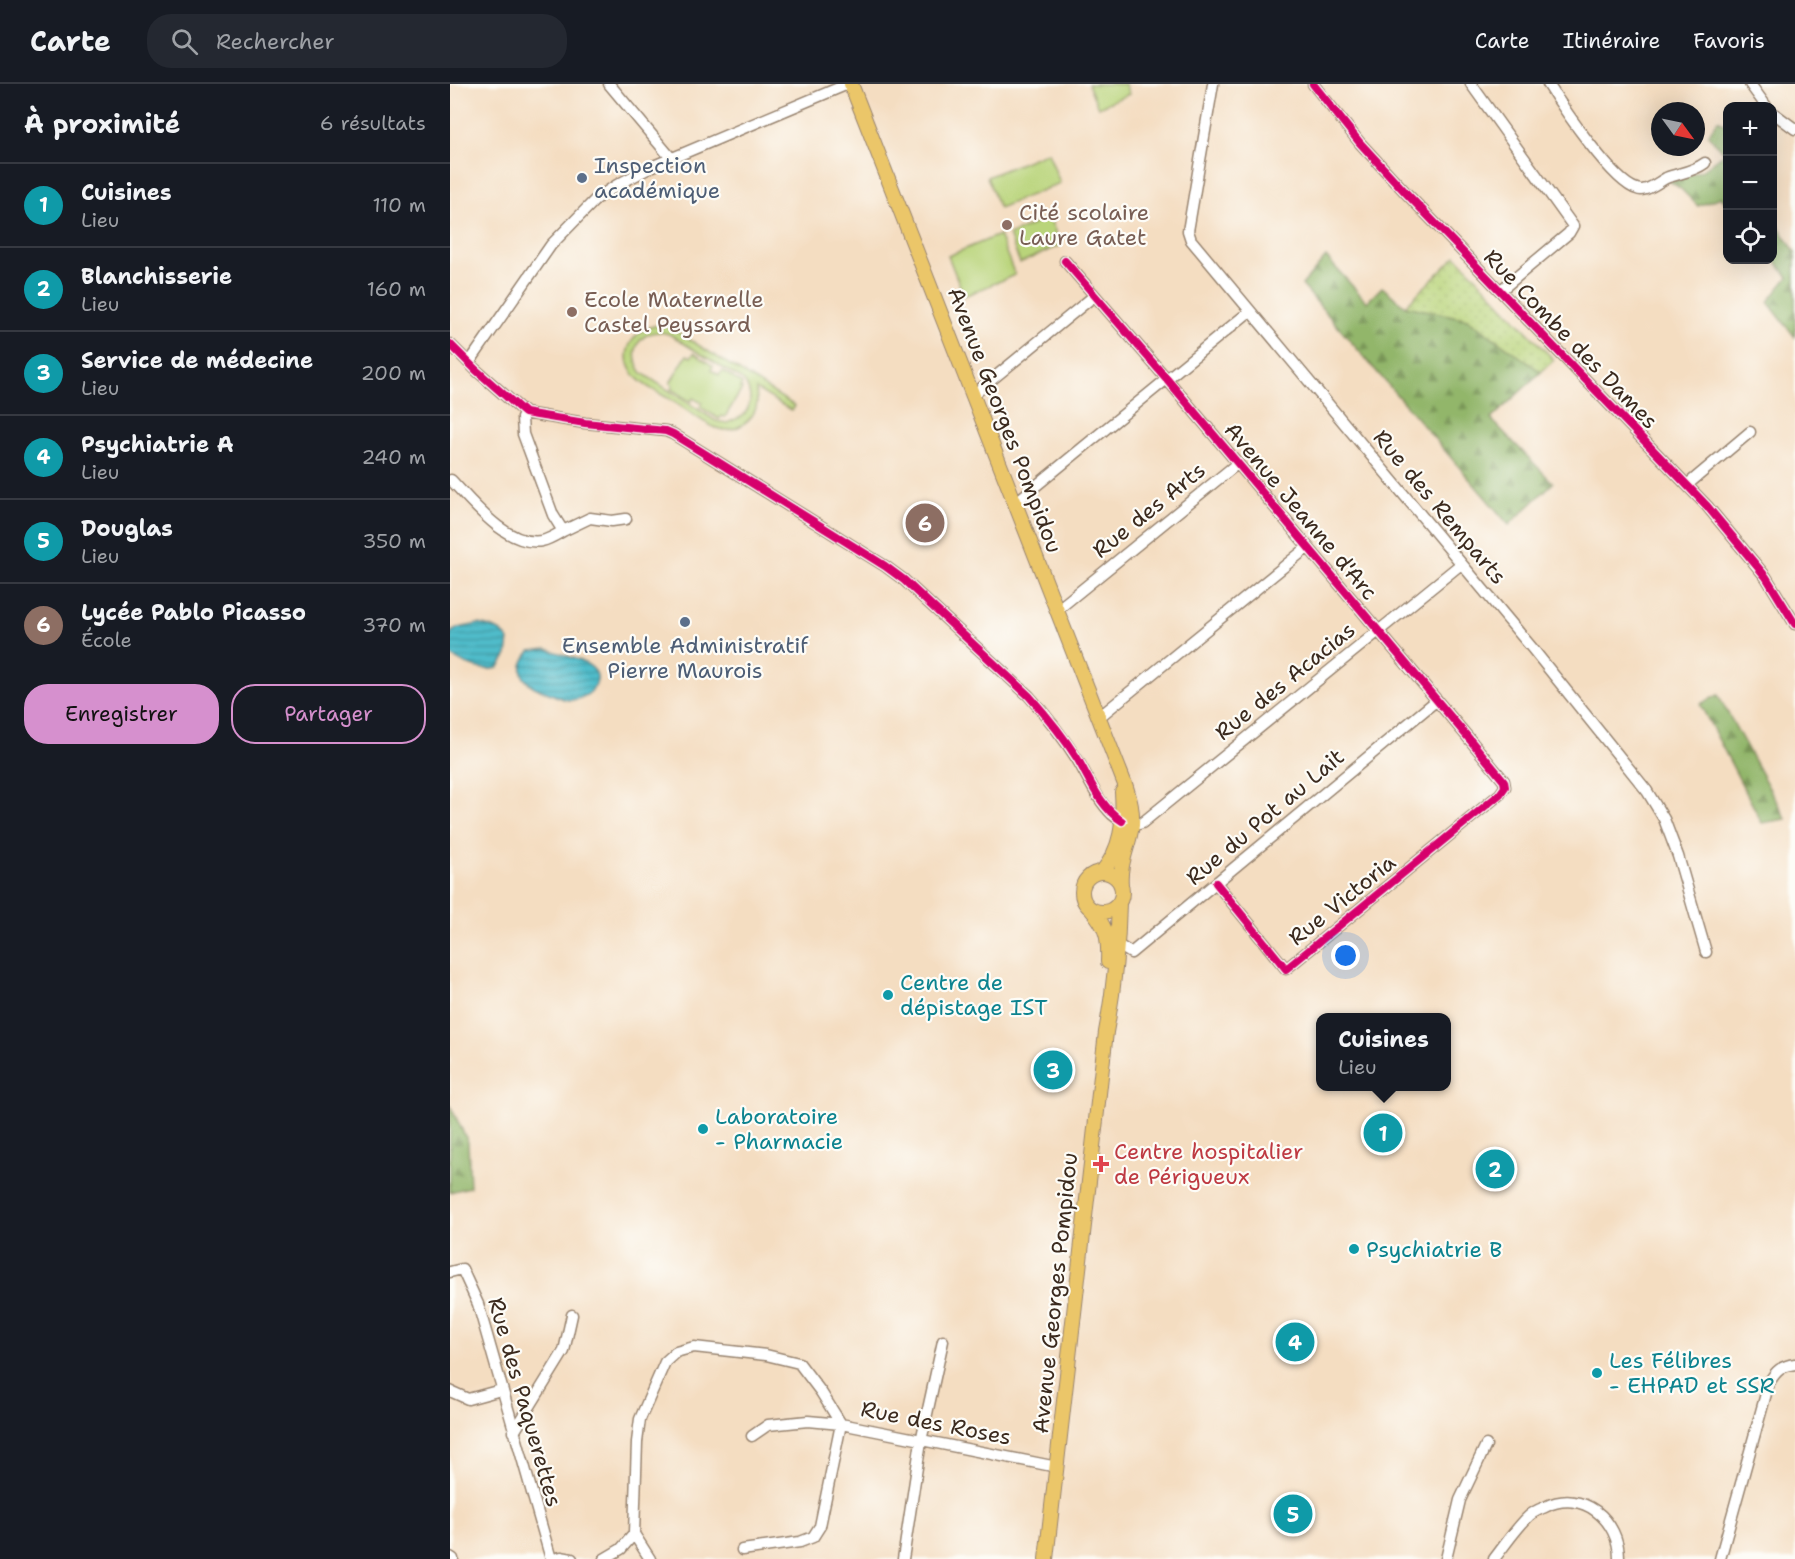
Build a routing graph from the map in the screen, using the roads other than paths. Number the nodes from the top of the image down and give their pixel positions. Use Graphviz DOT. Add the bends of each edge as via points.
graph roads {
  1 [pos="609,84"];
  2 [pos="850,84"];
  3 [pos="1213,84"];
  4 [pos="1313,84"];
  5 [pos="1471,84"];
  6 [pos="1548,84"];
  7 [pos="1750,84"];
  8 [pos="1763,102"];
  9 [pos="1777,115"];
  10 [pos="1795,129"];
  11 [pos="671,158"];
  12 [pos="1705,163"];
  13 [pos="1065,261"];
  14 [pos="1501,290"];
  15 [pos="1094,296"];
  16 [pos="1250,310"];
  17 [pos="450,344"];
  18 [pos="469,363"];
  19 [pos="1166,378"];
  20 [pos="973,395"];
  21 [pos="525,413"];
  22 [pos="1750,432"];
  23 [pos="1238,464"];
  24 [pos="451,480"];
  25 [pos="1687,485"];
  26 [pos="1015,502"];
  27 [pos="626,519"];
  28 [pos="563,531"];
  29 [pos="1308,547"];
  30 [pos="1461,564"];
  31 [pos="1057,610"];
  32 [pos="1795,624"];
  33 [pos="1378,631"];
  34 [pos="1437,700"];
  35 [pos="1098,718"];
  36 [pos="1505,787"];
  37 [pos="1127,823"];
  38 [pos="1102,872"];
  39 [pos="1216,883"];
  40 [pos="1121,885"];
  41 [pos="1119,903"];
  42 [pos="1091,909"];
  43 [pos="1118,945"];
  44 [pos="1706,952"];
  45 [pos="1106,1032"];
  46 [pos="450,1272"];
  47 [pos="572,1316"];
  48 [pos="943,1341"];
  49 [pos="1795,1364"];
  50 [pos="501,1390"];
  51 [pos="450,1391"];
  52 [pos="841,1424"];
  53 [pos="514,1432"];
  54 [pos="752,1436"];
  55 [pos="921,1441"];
  56 [pos="1486,1445"];
  57 [pos="1057,1467"];
  58 [pos="634,1534"];
  59 [pos="742,1550"];
  60 [pos="553,1559"];
  61 [pos="572,1559"];
  62 [pos="604,1559"];
  63 [pos="650,1559"];
  64 [pos="903,1559"];
  65 [pos="1046,1559"];
  66 [pos="1446,1559"];
  67 [pos="1494,1559"];
  68 [pos="1619,1559"];
  69 [pos="1720,1559"];
  1 -- 11 [label="street"];
  2 -- 11 [label="street"];
  2 -- 20 [label="main road, Avenue Georges Pompidou"];
  3 -- 16 [label="street, Rue des Remparts" via="1188,231 1191,240"];
  4 -- 14 [label="street, Rue Combe des Dames" via="1376,160"];
  5 -- 14 [label="street" via="1573,226"];
  6 -- 12 [label="street" via="1617,176 1634,189 1648,189"];
  7 -- 8 [label="street"];
  9 -- 10 [label="street"];
  11 -- 18 [label="street" via="617,185 580,213 551,245"];
  13 -- 15 [label="street, Avenue Jeanne d'Arc"];
  14 -- 25 [label="street, Rue Combe des Dames"];
  15 -- 19 [label="street, Avenue Jeanne d'Arc"];
  15 -- 20 [label="street"];
  16 -- 19 [label="street"];
  16 -- 30 [label="street, Rue des Remparts"];
  17 -- 18 [label="street"];
  18 -- 21 [label="street"];
  19 -- 23 [label="street, Avenue Jeanne d'Arc"];
  19 -- 26 [label="street"];
  20 -- 26 [label="main road, Avenue Georges Pompidou"];
  21 -- 28 [label="street" via="523,434 553,515"];
  21 -- 37 [label="street" via="666,431 885,566 1029,696 1075,756 1104,804"];
  22 -- 25 [label="street"];
  23 -- 29 [label="street, Avenue Jeanne d'Arc"];
  23 -- 31 [label="street, Rue des Arts"];
  24 -- 28 [label="street" via="492,521 520,539 542,541"];
  25 -- 32 [label="street, Rue Combe des Dames" via="1766,577"];
  26 -- 31 [label="main road, Avenue Georges Pompidou"];
  27 -- 28 [label="street" via="591,518"];
  29 -- 33 [label="street, Avenue Jeanne d'Arc"];
  29 -- 35 [label="street"];
  30 -- 33 [label="street, Rue des Acacias"];
  30 -- 44 [label="street, Rue des Remparts" via="1658,806 1678,856"];
  31 -- 35 [label="main road, Avenue Georges Pompidou"];
  33 -- 34 [label="street, Avenue Jeanne d'Arc"];
  33 -- 37 [label="street, Rue des Acacias" via="1142,823"];
  34 -- 36 [label="street, Avenue Jeanne d'Arc"];
  34 -- 39 [label="street, Rue du Pot au Lait"];
  35 -- 37 [label="main road, Avenue Georges Pompidou" via="1131,804"];
  36 -- 39 [label="street, Rue Victoria" via="1286,969"];
  37 -- 38 [label="main road, Avenue Georges Pompidou"];
  37 -- 40 [label="main road, Avenue Georges Pompidou" via="1129,842 1121,864"];
  38 -- 40 [label="main road" via="1115,876"];
  38 -- 42 [label="main road" via="1089,877 1083,886 1086,904"];
  39 -- 43 [label="street, Rue du Pot au Lait" via="1131,953"];
  40 -- 41 [label="main road"];
  41 -- 42 [label="main road" via="1104,912"];
  41 -- 43 [label="main road, Avenue Georges Pompidou"];
  42 -- 45 [label="main road, Avenue Georges Pompidou" via="1102,921 1107,935 1103,999"];
  43 -- 45 [label="main road, Avenue Georges Pompidou"];
  45 -- 57 [label="main road, Avenue Georges Pompidou"];
  46 -- 50 [label="street, Rue des Paquerettes" via="462,1269 478,1304"];
  47 -- 53 [label="street" via="564,1351"];
  48 -- 55 [label="street"];
  49 -- 69 [label="street" via="1774,1373 1769,1383"];
  50 -- 51 [label="street" via="468,1399"];
  50 -- 53 [label="street, Rue des Paquerettes"];
  52 -- 54 [label="street" via="808,1421 768,1425"];
  52 -- 55 [label="street, Rue des Roses"];
  52 -- 58 [label="street, Rue des Roses" via="799,1363 694,1347 676,1352 664,1362 640,1419"];
  52 -- 59 [label="street" via="820,1526 813,1537"];
  53 -- 60 [label="street, Rue des Paquerettes"];
  55 -- 57 [label="street, Rue des Roses"];
  55 -- 64 [label="street"];
  56 -- 66 [label="street" via="1460,1500"];
  57 -- 65 [label="main road, Avenue Georges Pompidou"];
  58 -- 62 [label="street" via="621,1550"];
  58 -- 63 [label="street"];
  60 -- 61 [label="street"];
  67 -- 68 [label="street" via="1530,1514 1555,1502 1577,1501 1599,1511 1612,1528 1620,1549"];
}
